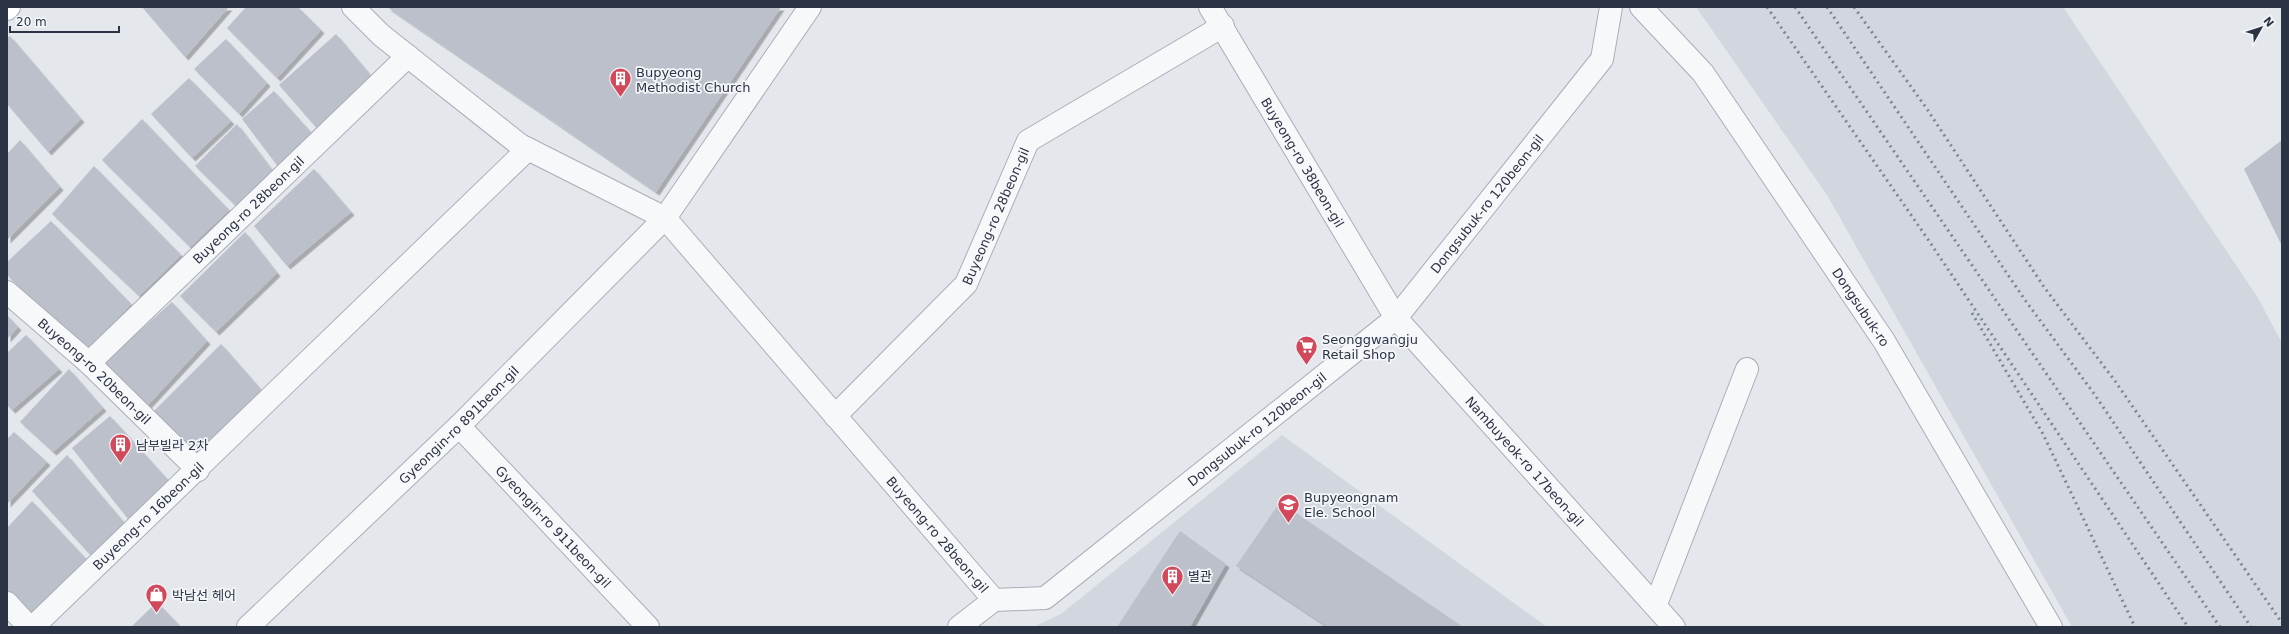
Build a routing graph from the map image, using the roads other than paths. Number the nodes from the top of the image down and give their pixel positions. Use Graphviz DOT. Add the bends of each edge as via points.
graph roads {
  1 [pos="10,7"];
  2 [pos="353,7"];
  3 [pos="810,7"];
  4 [pos="1210,7"];
  5 [pos="1610,7"];
  6 [pos="1641,7"];
  7 [pos="7,9"];
  8 [pos="1223,26"];
  9 [pos="408,56"];
  10 [pos="528,149"];
  11 [pos="665,218"];
  12 [pos="7,292"];
  13 [pos="1396,318"];
  14 [pos="89,363"];
  15 [pos="1747,369"];
  16 [pos="835,416"];
  17 [pos="460,426"];
  18 [pos="198,470"];
  19 [pos="994,600"];
  20 [pos="7,603"];
  21 [pos="1656,604"];
  22 [pos="29,627"];
  23 [pos="33,627"];
  24 [pos="248,627"];
  25 [pos="648,627"];
  26 [pos="959,627"];
  27 [pos="1674,627"];
  28 [pos="2051,627"];
  1 -- 7 [label="main road"];
  2 -- 9 [label="street, Buyeong-ro 28beon-gil" via="381,35"];
  3 -- 11 [label="street, Gyeongin-ro 891beon-gil"];
  4 -- 8 [label="street, Buyeong-ro 38beon-gil"];
  5 -- 13 [label="street, Dongsubuk-ro 120beon-gil" via="1602,59"];
  6 -- 28 [label="street, Dongsubuk-ro" via="1703,73 1880,334"];
  8 -- 13 [label="street, Buyeong-ro 38beon-gil"];
  8 -- 16 [label="street, Buyeong-ro 28beon-gil" via="1028,141 966,284"];
  9 -- 10 [label="street, Buyeong-ro 28beon-gil"];
  9 -- 14 [label="street, Buyeong-ro 28beon-gil"];
  10 -- 11 [label="street, Buyeong-ro 28beon-gil"];
  10 -- 18 [label="street, Buyeong-ro 16beon-gil"];
  11 -- 16 [label="street, Buyeong-ro 28beon-gil"];
  11 -- 17 [label="street, Gyeongin-ro 891beon-gil"];
  12 -- 14 [label="street, Buyeong-ro 20beon-gil"];
  13 -- 19 [label="street, Dongsubuk-ro 120beon-gil" via="1045,598"];
  13 -- 21 [label="street, Nambuyeok-ro 17beon-gil"];
  14 -- 18 [label="street, Buyeong-ro 20beon-gil"];
  15 -- 21 [label="street"];
  16 -- 19 [label="street, Buyeong-ro 28beon-gil"];
  17 -- 24 [label="street, Gyeongin-ro 891beon-gil"];
  17 -- 25 [label="street, Gyeongin-ro 911beon-gil"];
  18 -- 23 [label="street, Buyeong-ro 16beon-gil"];
  19 -- 26 [label="street"];
  20 -- 22 [label="street"];
  21 -- 27 [label="street, Nambuyeok-ro 17beon-gil"];
}
